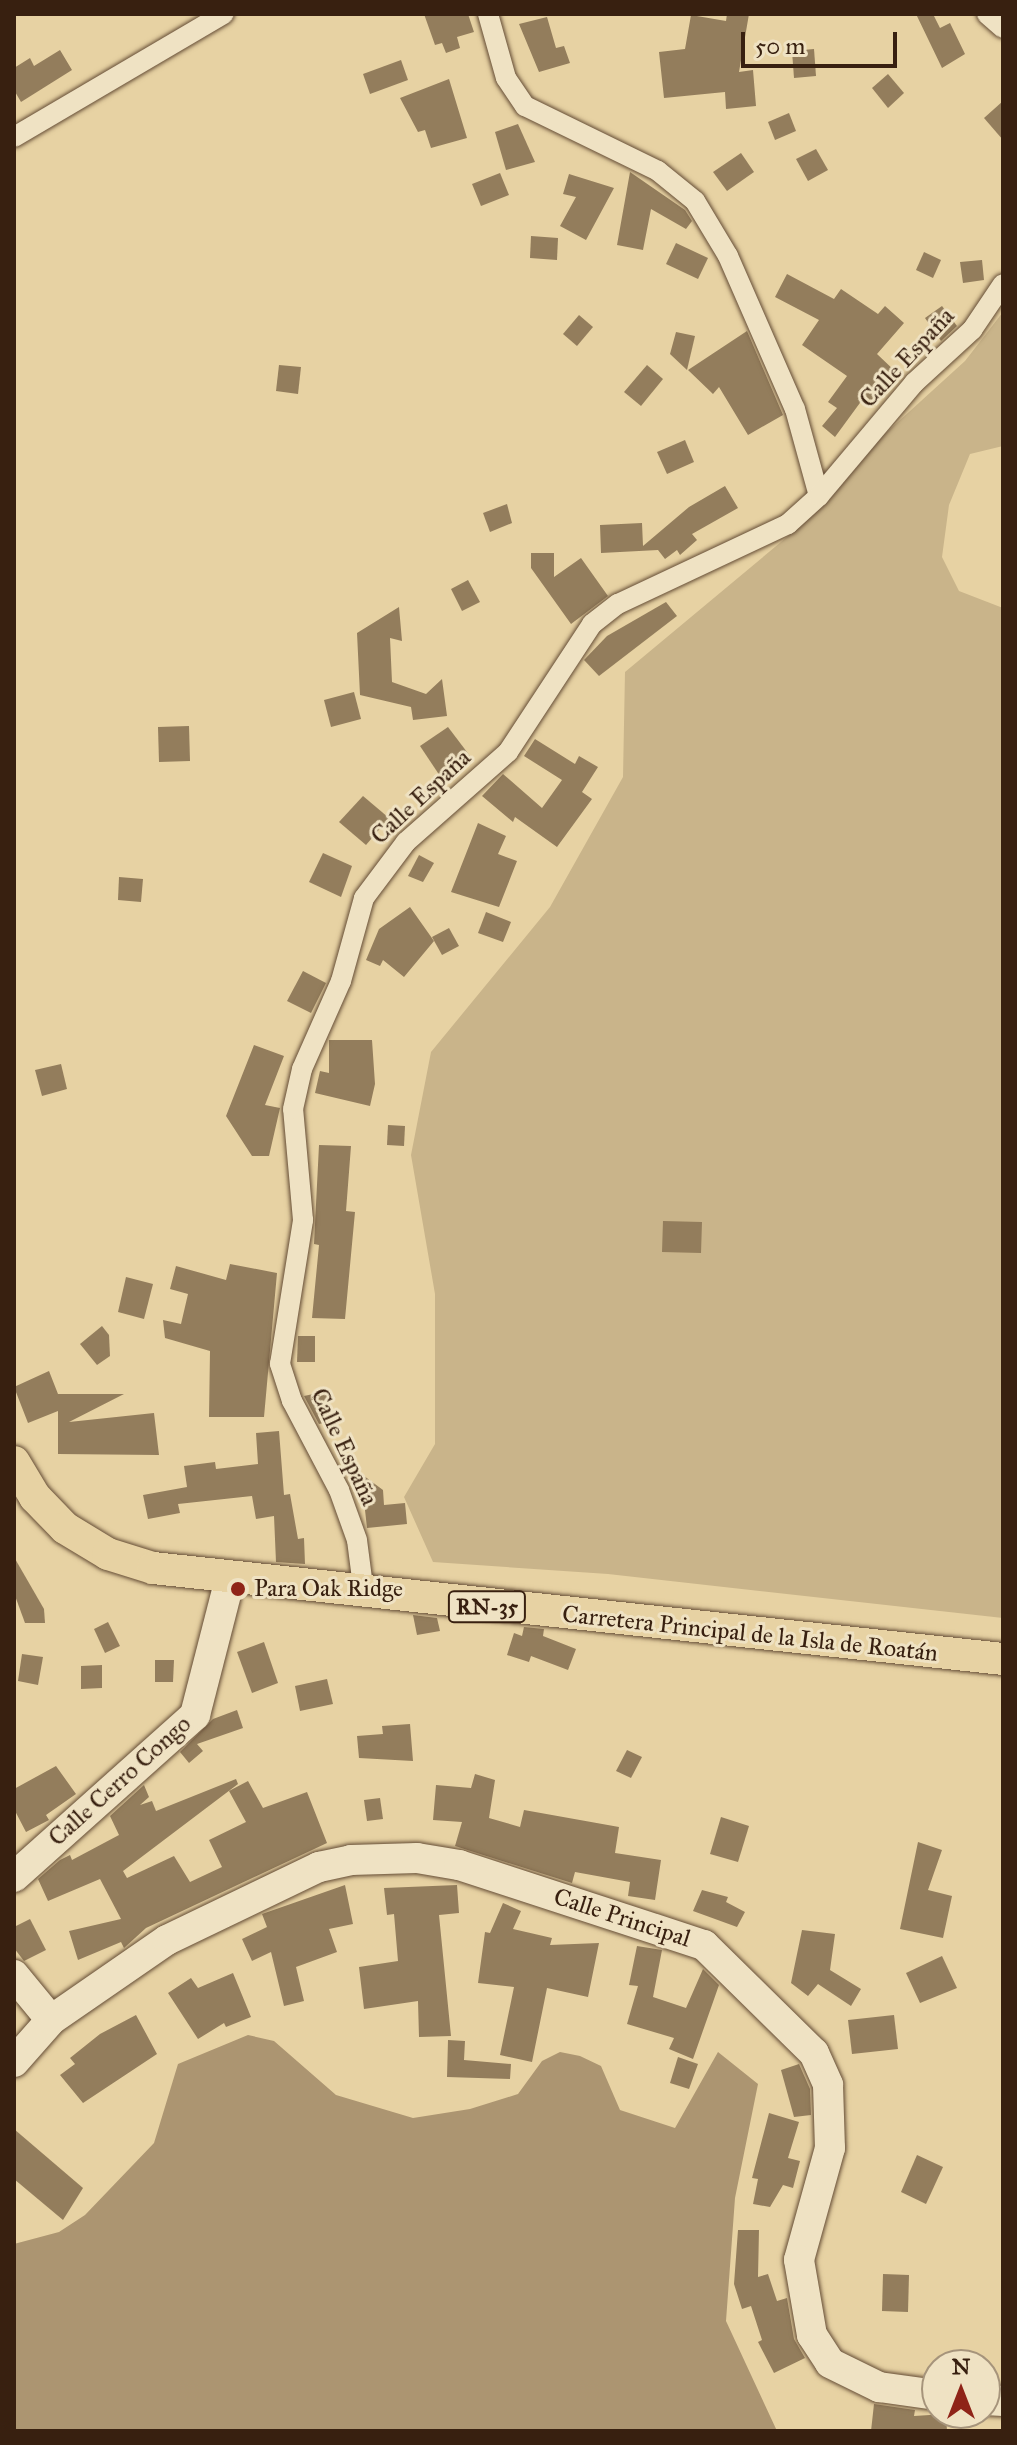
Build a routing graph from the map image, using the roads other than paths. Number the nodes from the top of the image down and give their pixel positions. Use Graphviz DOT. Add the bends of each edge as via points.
graph roads {
  1 [pos="488,14"];
  2 [pos="987,14"];
  3 [pos="210,17"];
  4 [pos="1003,28"];
  5 [pos="16,131"];
  6 [pos="1003,284"];
  7 [pos="819,496"];
  8 [pos="14,1462"];
  9 [pos="230,1579"];
  10 [pos="364,1594"];
  11 [pos="1003,1659"];
  12 [pos="14,1877"];
  13 [pos="16,1983"];
  14 [pos="51,2020"];
  15 [pos="14,2062"];
  16 [pos="921,2393"];
  1 -- 7 [label="street" via="506,78 525,106 658,171 695,201 728,256 795,409"];
  2 -- 4 [label="street"];
  3 -- 5 [label="street"];
  6 -- 7 [label="street, Calle España" via="972,330 914,383"];
  7 -- 10 [label="street, Calle España" via="788,524 618,604 592,624 508,752 406,842 364,898 341,981 302,1069 293,1109 303,1220 280,1364 292,1401 339,1490 357,1540"];
  8 -- 9 [label="main road, Carretera Principal de la Isla de Roatán / RN-35" via="35,1497 65,1528 108,1554 153,1568"];
  9 -- 10 [label="main road, Carretera Principal de la Isla de Roatán / RN-35"];
  9 -- 12 [label="street, Calle Cerro Congo" via="195,1715"];
  10 -- 11 [label="main road, Carretera Principal de la Isla de Roatán / RN-35"];
  13 -- 14 [label="street"];
  14 -- 15 [label="street, Calle Principal"];
  14 -- 16 [label="street, Calle Principal" via="167,1940 319,1867 351,1860 417,1858 459,1865 704,1945 814,2053 828,2085 830,2148 799,2260 812,2335 830,2363 879,2387"];
}
